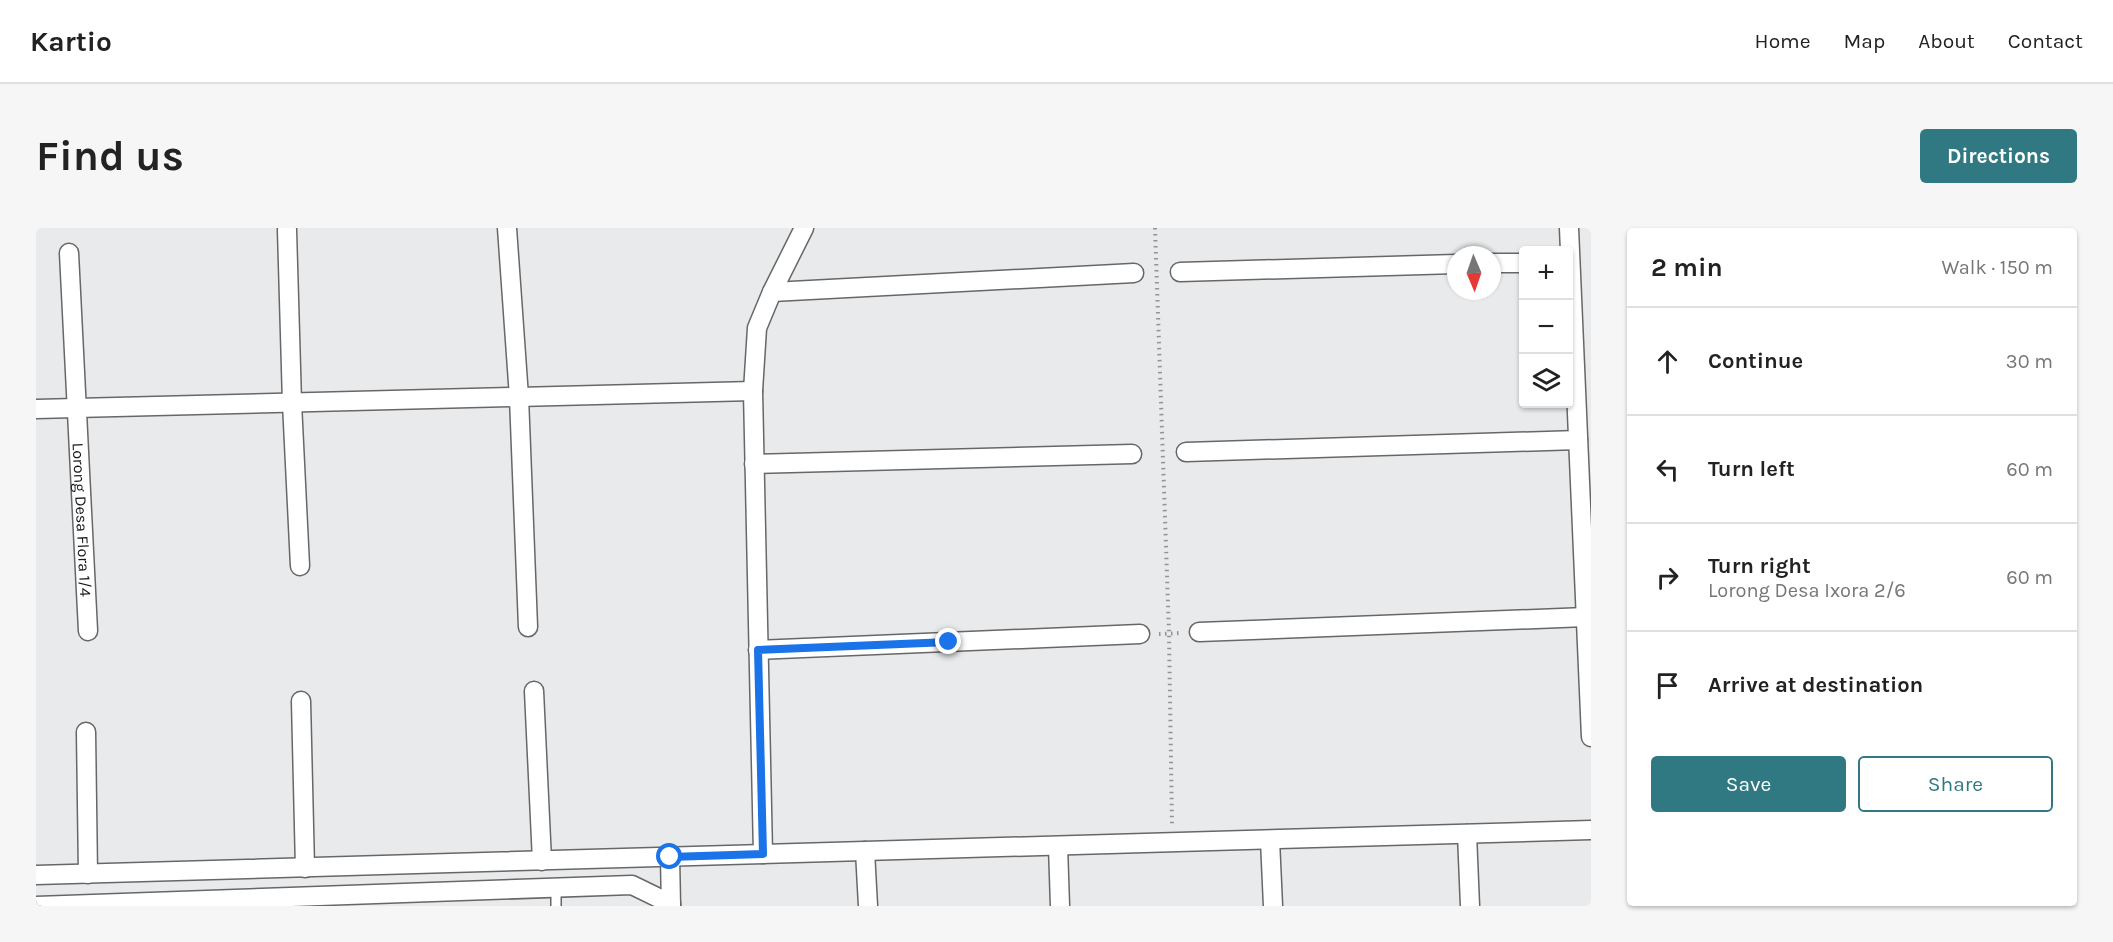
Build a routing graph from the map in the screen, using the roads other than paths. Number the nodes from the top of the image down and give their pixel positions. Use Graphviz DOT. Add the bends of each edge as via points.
graph roads {
  1 [pos="507,228"];
  2 [pos="804,228"];
  3 [pos="1569,228"];
  4 [pos="287,230"];
  5 [pos="1569,246"];
  6 [pos="69,253"];
  7 [pos="1501,263"];
  8 [pos="1519,263"];
  9 [pos="1447,264"];
  10 [pos="1180,272"];
  11 [pos="1134,273"];
  12 [pos="772,292"];
  13 [pos="1571,300"];
  14 [pos="753,392"];
  15 [pos="519,397"];
  16 [pos="292,403"];
  17 [pos="78,408"];
  18 [pos="36,409"];
  19 [pos="1578,440"];
  20 [pos="1186,452"];
  21 [pos="1132,454"];
  22 [pos="754,464"];
  23 [pos="300,566"];
  24 [pos="1588,597"];
  25 [pos="1586,617"];
  26 [pos="528,627"];
  27 [pos="88,632"];
  28 [pos="1199,632"];
  29 [pos="1140,634"];
  30 [pos="758,650"];
  31 [pos="534,691"];
  32 [pos="301,701"];
  33 [pos="86,732"];
  34 [pos="1591,737"];
  35 [pos="1591,830"];
  36 [pos="1467,834"];
  37 [pos="1270,840"];
  38 [pos="1058,846"];
  39 [pos="866,851"];
  40 [pos="763,854"];
  41 [pos="670,857"];
  42 [pos="542,861"];
  43 [pos="305,868"];
  44 [pos="88,874"];
  45 [pos="36,875"];
  46 [pos="556,897"];
  47 [pos="451,899"];
  48 [pos="335,901"];
  49 [pos="236,903"];
  50 [pos="125,904"];
  51 [pos="671,905"];
  52 [pos="36,906"];
  53 [pos="868,906"];
  54 [pos="1060,906"];
  55 [pos="1273,906"];
  56 [pos="1470,906"];
  1 -- 15 [label="street"];
  2 -- 12 [label="street"];
  3 -- 5 [label="street"];
  4 -- 16 [label="street"];
  6 -- 17 [label="street, Lorong Desa Flora 1/4"];
  7 -- 8 [label="street"];
  9 -- 10 [label="street"];
  11 -- 12 [label="street"];
  12 -- 14 [label="street" via="758,328"];
  13 -- 19 [label="street"];
  14 -- 15 [label="street"];
  14 -- 22 [label="street"];
  15 -- 16 [label="street"];
  15 -- 26 [label="street"];
  16 -- 17 [label="street"];
  16 -- 23 [label="street"];
  17 -- 18 [label="street"];
  17 -- 27 [label="street, Lorong Desa Flora 1/4"];
  19 -- 20 [label="street"];
  19 -- 24 [label="street"];
  21 -- 22 [label="street"];
  22 -- 30 [label="street"];
  24 -- 25 [label="street"];
  25 -- 28 [label="street"];
  25 -- 34 [label="street"];
  29 -- 30 [label="street"];
  30 -- 40 [label="street"];
  31 -- 42 [label="street"];
  32 -- 43 [label="street"];
  33 -- 44 [label="street"];
  35 -- 36 [label="street"];
  36 -- 37 [label="street"];
  36 -- 56 [label="street"];
  37 -- 38 [label="street"];
  37 -- 55 [label="street"];
  38 -- 39 [label="street"];
  38 -- 54 [label="street"];
  39 -- 40 [label="street"];
  39 -- 53 [label="street"];
  40 -- 41 [label="street"];
  41 -- 42 [label="street"];
  41 -- 51 [label="street"];
  42 -- 43 [label="street"];
  43 -- 44 [label="street"];
  44 -- 45 [label="street"];
  46 -- 47 [label="street"];
  46 -- 51 [label="street" via="632,885"];
  47 -- 48 [label="street"];
  48 -- 49 [label="street"];
  49 -- 50 [label="street"];
  50 -- 52 [label="street"];
}
